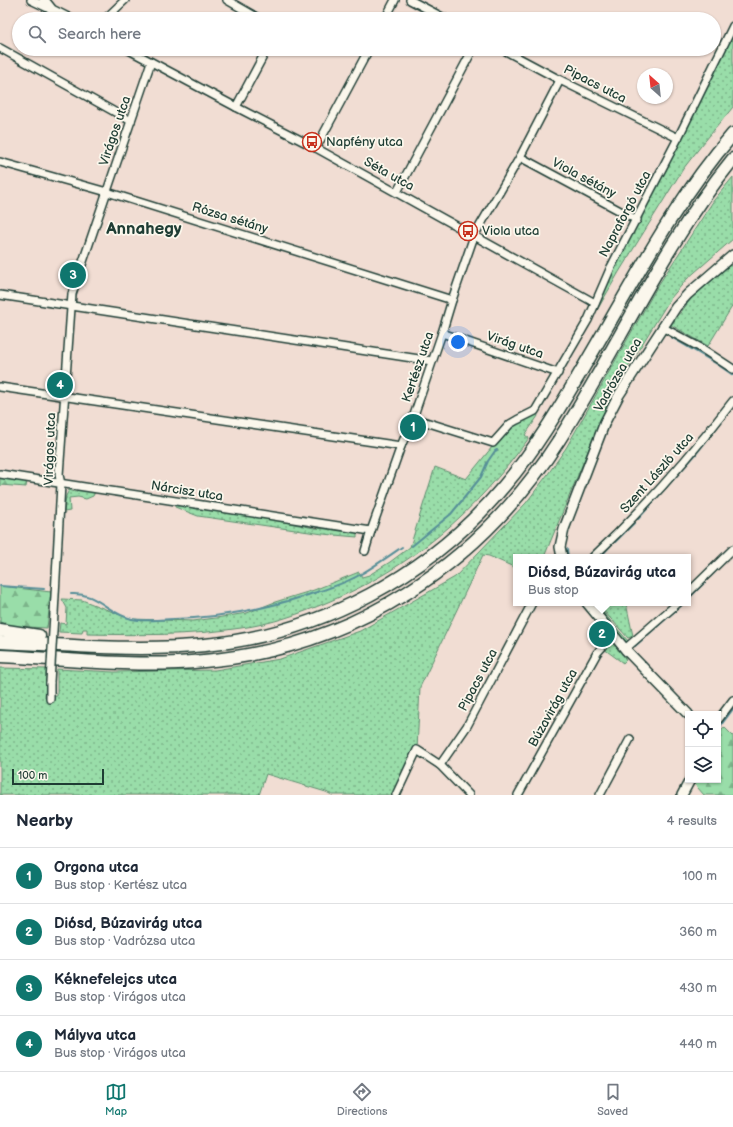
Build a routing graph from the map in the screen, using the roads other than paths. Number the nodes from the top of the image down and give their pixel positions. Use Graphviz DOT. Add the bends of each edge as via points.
graph roads {
  1 [pos="31,0"];
  2 [pos="44,0"];
  3 [pos="125,0"];
  4 [pos="226,0"];
  5 [pos="395,0"];
  6 [pos="410,0"];
  7 [pos="52,10"];
  8 [pos="56,12"];
  9 [pos="112,12"];
  10 [pos="247,12"];
  11 [pos="389,12"];
  12 [pos="433,12"];
  13 [pos="733,26"];
  14 [pos="0,48"];
  15 [pos="721,50"];
  16 [pos="12,55"];
  17 [pos="14,56"];
  18 [pos="139,56"];
  19 [pos="263,56"];
  20 [pos="365,56"];
  21 [pos="469,56"];
  22 [pos="515,56"];
  23 [pos="718,56"];
  24 [pos="151,62"];
  25 [pos="560,80"];
  26 [pos="236,107"];
  27 [pos="131,121"];
  28 [pos="733,134"];
  29 [pos="678,138"];
  30 [pos="316,148"];
  31 [pos="520,157"];
  32 [pos="733,160"];
  33 [pos="0,162"];
  34 [pos="107,192"];
  35 [pos="397,192"];
  36 [pos="637,220"];
  37 [pos="474,236"];
  38 [pos="733,254"];
  39 [pos="0,295"];
  40 [pos="452,300"];
  41 [pos="595,303"];
  42 [pos="70,306"];
  43 [pos="662,327"];
  44 [pos="442,333"];
  45 [pos="432,361"];
  46 [pos="733,369"];
  47 [pos="558,373"];
  48 [pos="0,387"];
  49 [pos="64,397"];
  50 [pos="733,401"];
  51 [pos="413,418"];
  52 [pos="400,446"];
  53 [pos="0,474"];
  54 [pos="62,484"];
  55 [pos="371,531"];
  56 [pos="733,548"];
  57 [pos="365,550"];
  58 [pos="561,554"];
  59 [pos="596,554"];
  60 [pos="691,590"];
  61 [pos="530,606"];
  62 [pos="589,606"];
  63 [pos="674,606"];
  64 [pos="0,630"];
  65 [pos="612,636"];
  66 [pos="0,642"];
  67 [pos="63,645"];
  68 [pos="624,649"];
  69 [pos="0,656"];
  70 [pos="50,699"];
  71 [pos="733,700"];
  72 [pos="685,711"];
  73 [pos="721,716"];
  74 [pos="630,739"];
  75 [pos="440,765"];
  76 [pos="688,783"];
  77 [pos="396,795"];
  78 [pos="469,795"];
  79 [pos="518,795"];
  80 [pos="600,795"];
  81 [pos="682,795"];
  1 -- 7 [label="street"];
  2 -- 7 [label="street"];
  3 -- 9 [label="street"];
  4 -- 10 [label="street"];
  5 -- 11 [label="street"];
  6 -- 12 [label="street"];
  7 -- 8 [label="street"];
  13 -- 15 [label="street, Napraforgó utca"];
  14 -- 16 [label="street"];
  17 -- 27 [label="street"];
  18 -- 24 [label="street, Séta utca"];
  19 -- 26 [label="street"];
  20 -- 30 [label="street"];
  21 -- 35 [label="street"];
  22 -- 25 [label="street, Pipacs utca"];
  23 -- 29 [label="street, Napraforgó utca"];
  24 -- 26 [label="street, Séta utca"];
  24 -- 27 [label="street, Virágos utca"];
  25 -- 29 [label="street, Pipacs utca"];
  25 -- 31 [label="street"];
  26 -- 30 [label="street, Séta utca"];
  27 -- 34 [label="street, Virágos utca"];
  28 -- 67 [label="highway" via="698,178 669,221 545,431 494,498 435,553 366,597 318,618 269,634 189,646 142,648"];
  29 -- 36 [label="street, Napraforgó utca"];
  30 -- 35 [label="street, Séta utca"];
  31 -- 36 [label="street, Viola sétány"];
  31 -- 37 [label="street"];
  32 -- 69 [label="highway" via="668,252 559,440 532,478 483,534 419,585 365,616 321,635 287,646 238,656 205,661 144,664"];
  33 -- 34 [label="street, Rózsa sétány"];
  34 -- 40 [label="street, Rózsa sétány"];
  34 -- 42 [label="street, Virágos utca"];
  35 -- 37 [label="street, Séta utca"];
  36 -- 41 [label="street, Napraforgó utca"];
  37 -- 40 [label="street, Kertész utca"];
  37 -- 41 [label="street, Séta utca"];
  38 -- 43 [label="street, Vadrózsa utca" via="688,294"];
  39 -- 42 [label="street"];
  40 -- 44 [label="street, Kertész utca"];
  41 -- 47 [label="street, Napraforgó utca"];
  42 -- 45 [label="street"];
  42 -- 49 [label="street, Virágos utca"];
  43 -- 46 [label="street"];
  43 -- 58 [label="street, Vadrózsa utca" via="605,422 564,529 560,547"];
  44 -- 45 [label="street, Kertész utca"];
  44 -- 47 [label="street, Virág utca"];
  45 -- 51 [label="street, Kertész utca"];
  47 -- 51 [label="street, Napraforgó utca" via="535,411 510,424 493,443"];
  48 -- 49 [label="street"];
  49 -- 52 [label="street"];
  49 -- 54 [label="street, Virágos utca" via="59,475"];
  50 -- 59 [label="street, Szent László utca" via="667,482"];
  51 -- 52 [label="street, Kertész utca"];
  52 -- 55 [label="street, Kertész utca"];
  53 -- 54 [label="street, Nárcisz utca"];
  54 -- 55 [label="street, Nárcisz utca"];
  54 -- 70 [label="street, Virágos utca, bridge"];
  55 -- 57 [label="street, Kertész utca"];
  56 -- 60 [label="street"];
  61 -- 75 [label="street, Pipacs utca" via="467,726"];
  62 -- 65 [label="street"];
  63 -- 68 [label="street"];
  64 -- 67 [label="highway" via="40,636"];
  65 -- 68 [label="street"];
  65 -- 79 [label="street, Búzavirág utca" via="597,653"];
  66 -- 67 [label="highway"];
  68 -- 72 [label="street"];
  71 -- 73 [label="street"];
  74 -- 80 [label="street"];
  75 -- 77 [label="street" via="417,750"];
  75 -- 78 [label="street"];
  76 -- 81 [label="street"];
}
